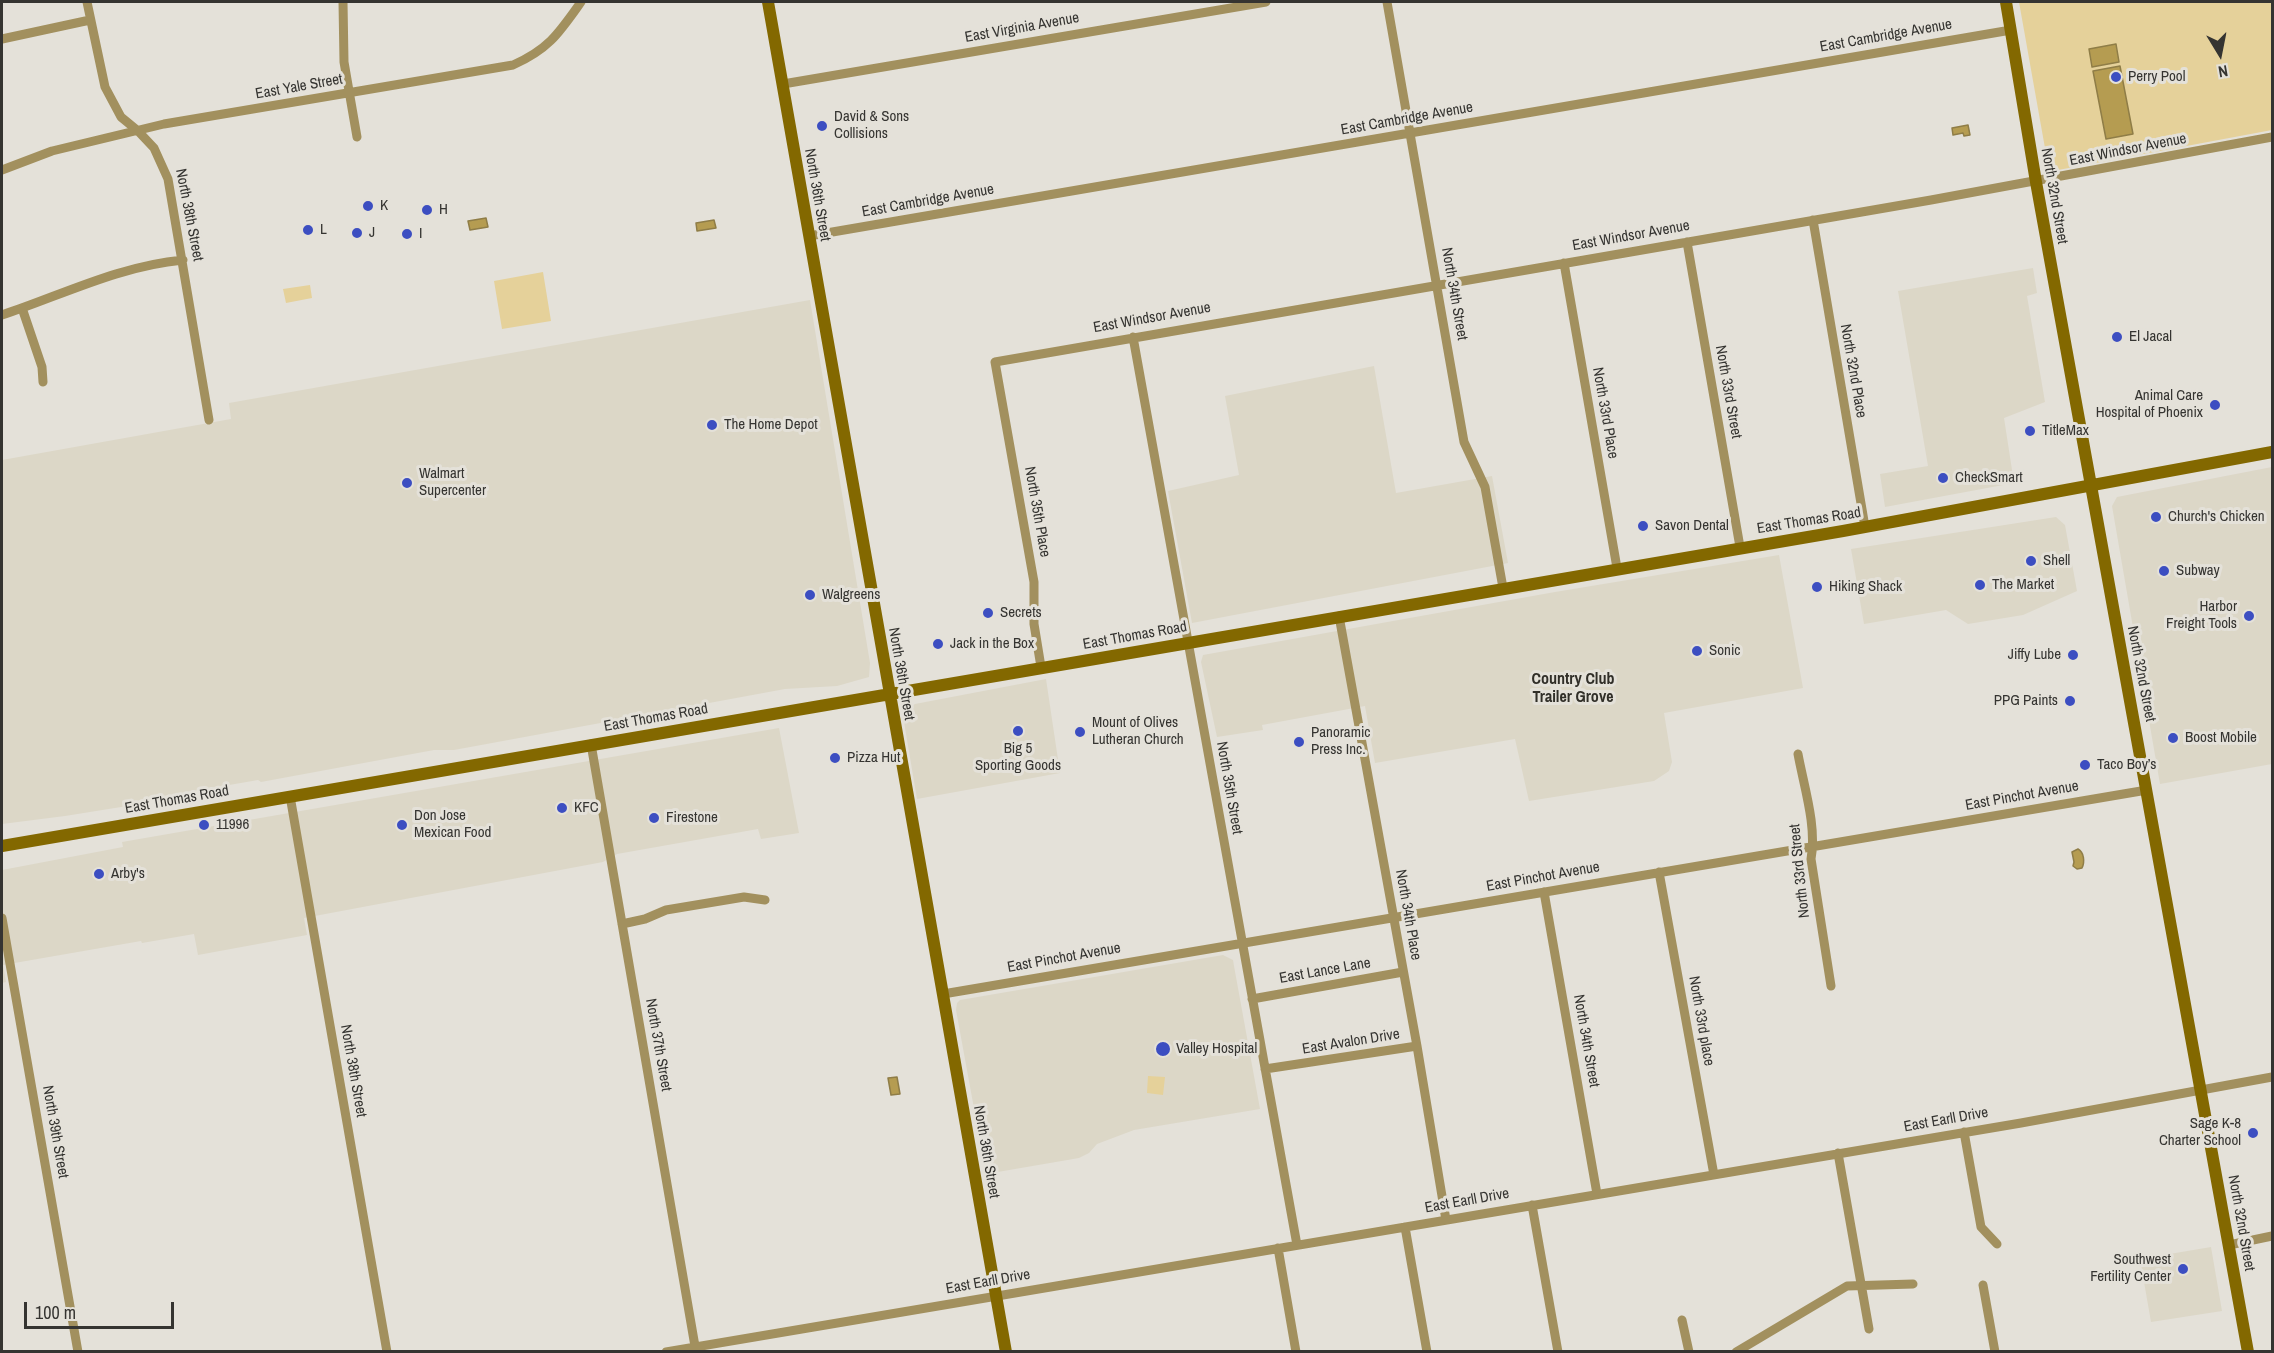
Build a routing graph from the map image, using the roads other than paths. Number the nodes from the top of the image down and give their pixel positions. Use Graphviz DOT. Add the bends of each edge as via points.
graph roads {
  1 [pos="87,2"];
  2 [pos="343,2"];
  3 [pos="581,2"];
  4 [pos="768,2"];
  5 [pos="1266,2"];
  6 [pos="1387,2"];
  7 [pos="2006,2"];
  8 [pos="90,20"];
  9 [pos="2011,30"];
  10 [pos="2,39"];
  11 [pos="783,84"];
  12 [pos="350,93"];
  13 [pos="138,130"];
  14 [pos="1410,133"];
  15 [pos="357,137"];
  16 [pos="2272,137"];
  17 [pos="2,170"];
  18 [pos="2036,182"];
  19 [pos="1813,220"];
  20 [pos="809,236"];
  21 [pos="1687,242"];
  22 [pos="183,260"];
  23 [pos="1564,263"];
  24 [pos="1437,284"];
  25 [pos="22,308"];
  26 [pos="2,315"];
  27 [pos="1133,337"];
  28 [pos="995,362"];
  29 [pos="43,382"];
  30 [pos="209,420"];
  31 [pos="2272,452"];
  32 [pos="2092,487"];
  33 [pos="1865,527"];
  34 [pos="1740,547"];
  35 [pos="1617,568"];
  36 [pos="1503,588"];
  37 [pos="1339,616"];
  38 [pos="1187,642"];
  39 [pos="1041,667"];
  40 [pos="890,694"];
  41 [pos="591,744"];
  42 [pos="1798,754"];
  43 [pos="2147,790"];
  44 [pos="290,796"];
  45 [pos="2,846"];
  46 [pos="1814,846"];
  47 [pos="1659,872"];
  48 [pos="1544,892"];
  49 [pos="765,900"];
  50 [pos="2,918"];
  51 [pos="1393,918"];
  52 [pos="622,924"];
  53 [pos="1242,943"];
  54 [pos="1403,972"];
  55 [pos="1832,986"];
  56 [pos="943,994"];
  57 [pos="1252,999"];
  58 [pos="1417,1046"];
  59 [pos="1265,1072"];
  60 [pos="2272,1077"];
  61 [pos="2202,1091"];
  62 [pos="1964,1132"];
  63 [pos="1838,1154"];
  64 [pos="1714,1174"];
  65 [pos="1597,1194"];
  66 [pos="1532,1205"];
  67 [pos="1446,1220"];
  68 [pos="1405,1227"];
  69 [pos="2272,1236"];
  70 [pos="1997,1244"];
  71 [pos="1297,1245"];
  72 [pos="2229,1245"];
  73 [pos="1278,1248"];
  74 [pos="1862,1284"];
  75 [pos="1913,1284"];
  76 [pos="1983,1285"];
  77 [pos="996,1296"];
  78 [pos="1682,1320"];
  79 [pos="1869,1329"];
  80 [pos="695,1349"];
  81 [pos="78,1352"];
  82 [pos="387,1352"];
  83 [pos="666,1352"];
  84 [pos="1006,1352"];
  85 [pos="1296,1352"];
  86 [pos="1427,1352"];
  87 [pos="1558,1352"];
  88 [pos="1689,1352"];
  89 [pos="1736,1352"];
  90 [pos="1995,1352"];
  91 [pos="2248,1352"];
  1 -- 8 [label="street, North 38th Street"];
  2 -- 12 [label="street" via="344,62"];
  3 -- 12 [label="street, East Yale Street" via="554,39 541,51 513,65"];
  4 -- 11 [label="main road, North 36th Street"];
  5 -- 11 [label="street, East Virginia Avenue"];
  6 -- 14 [label="street, North 34th Street"];
  7 -- 9 [label="main road, North 32nd Street"];
  8 -- 10 [label="street"];
  8 -- 13 [label="street, North 38th Street" via="105,87 121,117"];
  9 -- 14 [label="street, East Cambridge Avenue"];
  9 -- 18 [label="main road, North 32nd Street"];
  11 -- 20 [label="main road, North 36th Street"];
  12 -- 13 [label="street, East Yale Street"];
  12 -- 15 [label="street"];
  13 -- 17 [label="street, East Yale Street" via="52,151"];
  13 -- 22 [label="street, North 38th Street" via="154,148 168,179"];
  14 -- 20 [label="street, East Cambridge Avenue"];
  14 -- 24 [label="street, North 34th Street"];
  16 -- 18 [label="street, East Windsor Avenue"];
  18 -- 19 [label="street, East Windsor Avenue"];
  18 -- 32 [label="main road, North 32nd Street"];
  19 -- 21 [label="street, East Windsor Avenue"];
  19 -- 33 [label="street, North 32nd Place"];
  20 -- 40 [label="main road, North 36th Street"];
  21 -- 23 [label="street, East Windsor Avenue"];
  21 -- 34 [label="street, North 33rd Street"];
  22 -- 25 [label="street" via="122,271"];
  22 -- 30 [label="street, North 38th Street"];
  23 -- 24 [label="street, East Windsor Avenue"];
  23 -- 35 [label="street, North 33rd Place"];
  24 -- 27 [label="street, East Windsor Avenue"];
  24 -- 36 [label="street, North 34th Street" via="1464,442 1485,487"];
  25 -- 26 [label="street"];
  25 -- 29 [label="street"];
  27 -- 28 [label="street, East Windsor Avenue"];
  27 -- 38 [label="street, North 35th Street"];
  28 -- 39 [label="street, North 35th Place" via="1034,582 1034,624"];
  31 -- 32 [label="main road, East Thomas Road"];
  32 -- 33 [label="main road, East Thomas Road"];
  32 -- 43 [label="main road, North 32nd Street"];
  33 -- 34 [label="main road, East Thomas Road"];
  34 -- 35 [label="main road, East Thomas Road"];
  35 -- 36 [label="main road, East Thomas Road"];
  36 -- 37 [label="main road, East Thomas Road"];
  37 -- 38 [label="main road, East Thomas Road"];
  37 -- 51 [label="street, North 34th Place"];
  38 -- 39 [label="main road, East Thomas Road"];
  38 -- 53 [label="street, North 35th Street"];
  39 -- 40 [label="main road, East Thomas Road"];
  40 -- 41 [label="main road, East Thomas Road"];
  40 -- 56 [label="main road, North 36th Street"];
  41 -- 44 [label="main road, East Thomas Road"];
  41 -- 52 [label="street, North 37th Street"];
  42 -- 46 [label="street, North 33rd Street"];
  43 -- 46 [label="street, East Pinchot Avenue"];
  43 -- 61 [label="main road, North 32nd Street"];
  44 -- 45 [label="main road, East Thomas Road"];
  44 -- 82 [label="street, North 38th Street"];
  46 -- 47 [label="street, East Pinchot Avenue"];
  46 -- 55 [label="street, North 33rd Street" via="1811,859"];
  47 -- 48 [label="street, East Pinchot Avenue"];
  47 -- 64 [label="street, North 33rd place"];
  48 -- 51 [label="street, East Pinchot Avenue"];
  48 -- 65 [label="street, North 34th Street"];
  49 -- 52 [label="street" via="744,897 666,909"];
  50 -- 81 [label="street, North 39th Street"];
  51 -- 53 [label="street, East Pinchot Avenue"];
  51 -- 54 [label="street, North 34th Place"];
  52 -- 80 [label="street, North 37th Street"];
  53 -- 56 [label="street, East Pinchot Avenue"];
  53 -- 57 [label="street, North 35th Street"];
  54 -- 57 [label="street, East Lance Lane"];
  54 -- 58 [label="street, North 34th Place"];
  56 -- 77 [label="main road, North 36th Street"];
  57 -- 59 [label="street, North 35th Street"];
  58 -- 59 [label="street, East Avalon Drive" via="1285,1065"];
  58 -- 67 [label="street, North 34th Place"];
  59 -- 71 [label="street, North 35th Street"];
  60 -- 61 [label="street, East Earll Drive"];
  61 -- 62 [label="street, East Earll Drive"];
  61 -- 72 [label="main road, North 32nd Street"];
  62 -- 63 [label="street, East Earll Drive"];
  62 -- 70 [label="street" via="1981,1227"];
  63 -- 64 [label="street, East Earll Drive"];
  63 -- 74 [label="street"];
  64 -- 65 [label="street, East Earll Drive"];
  65 -- 66 [label="street, East Earll Drive"];
  66 -- 67 [label="street, East Earll Drive"];
  66 -- 87 [label="street"];
  67 -- 68 [label="street, East Earll Drive"];
  68 -- 71 [label="street, East Earll Drive"];
  68 -- 86 [label="street"];
  69 -- 72 [label="street"];
  71 -- 73 [label="street, East Earll Drive"];
  72 -- 91 [label="main road, North 32nd Street"];
  73 -- 77 [label="street, East Earll Drive"];
  73 -- 85 [label="street"];
  74 -- 75 [label="street"];
  74 -- 79 [label="street"];
  74 -- 89 [label="street" via="1847,1286"];
  76 -- 90 [label="street"];
  77 -- 80 [label="street, East Earll Drive"];
  77 -- 84 [label="main road, North 36th Street"];
  78 -- 88 [label="street"];
  80 -- 83 [label="street, East Earll Drive"];
}
